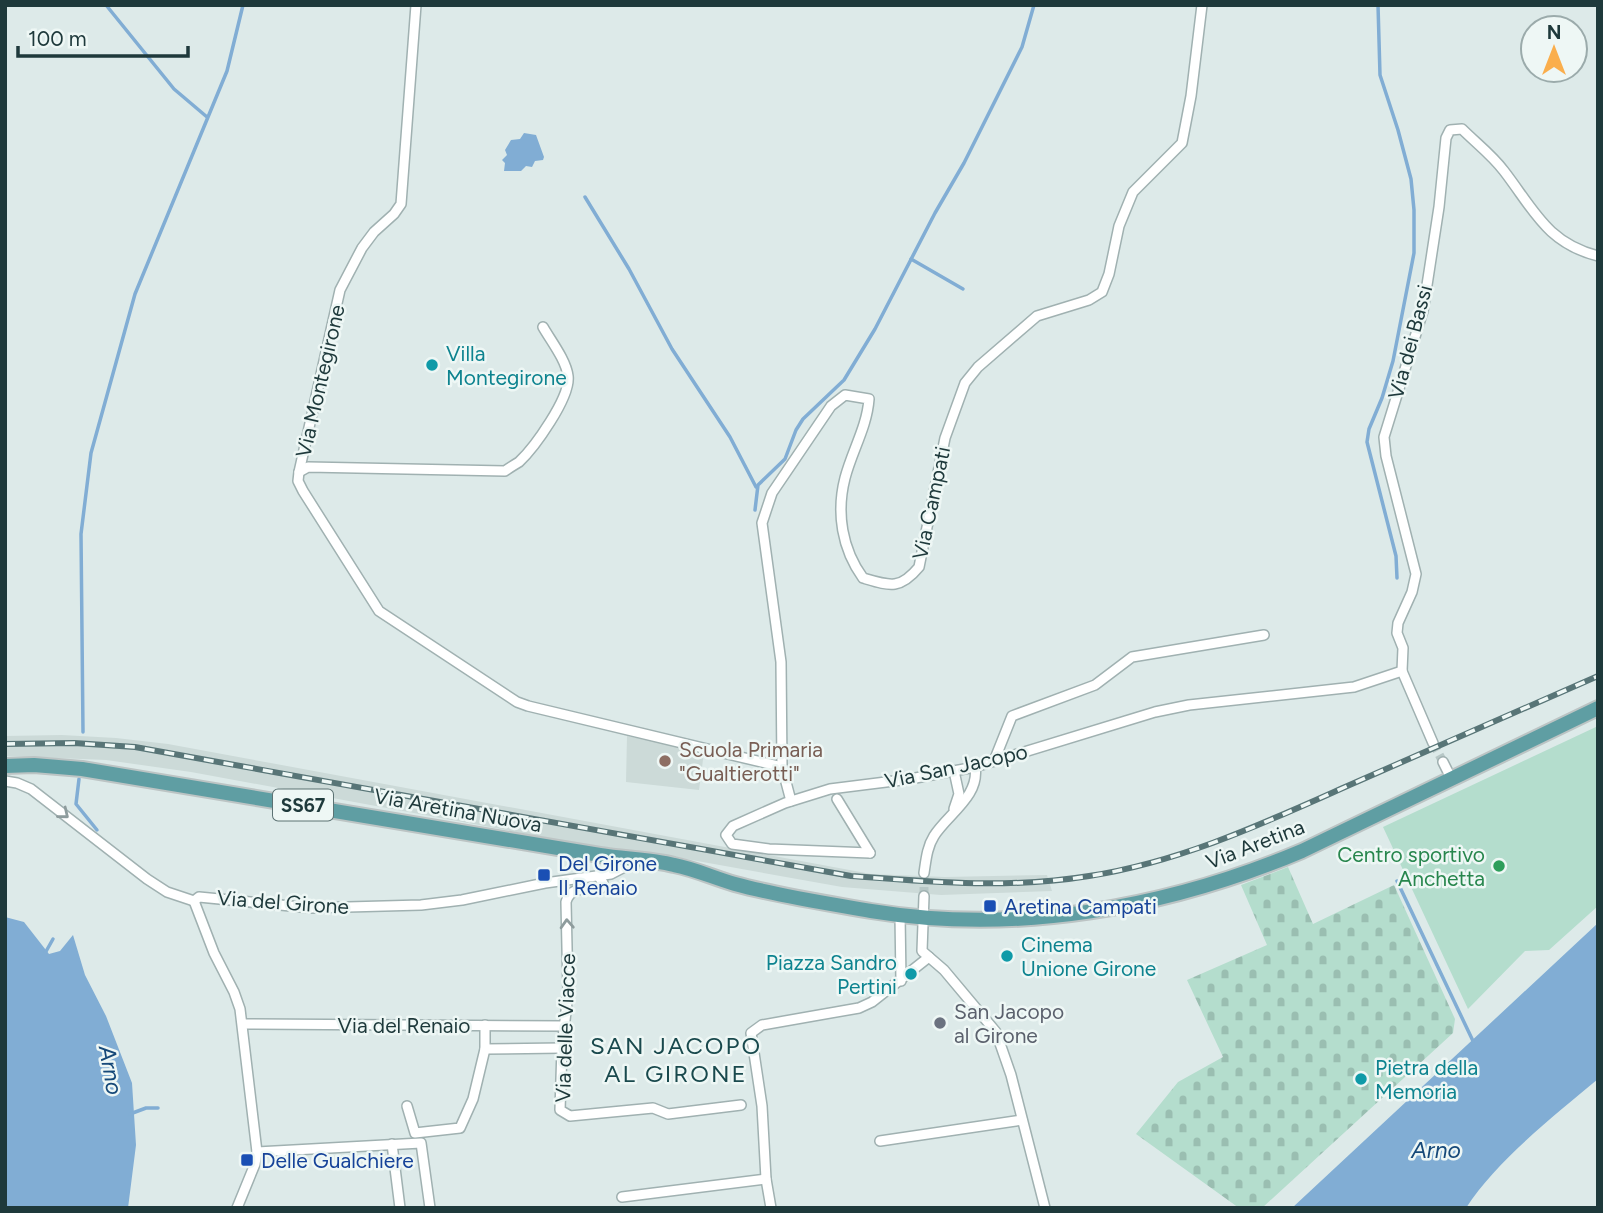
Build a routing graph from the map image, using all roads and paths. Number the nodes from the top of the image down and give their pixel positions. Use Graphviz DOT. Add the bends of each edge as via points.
graph roads {
  1 [pos="416,5"];
  2 [pos="1202,5"];
  3 [pos="1598,256"];
  4 [pos="542,327"];
  5 [pos="299,472"];
  6 [pos="1264,635"];
  7 [pos="1402,671"];
  8 [pos="1598,708"];
  9 [pos="1433,743"];
  10 [pos="993,761"];
  11 [pos="1443,762"];
  12 [pos="5,766"];
  13 [pos="782,767"];
  14 [pos="975,767"];
  15 [pos="954,771"];
  16 [pos="1451,778"];
  17 [pos="5,781"];
  18 [pos="837,799"];
  19 [pos="791,801"];
  20 [pos="954,811"];
  21 [pos="600,855"];
  22 [pos="638,860"];
  23 [pos="924,873"];
  24 [pos="598,875"];
  25 [pos="924,896"];
  26 [pos="194,901"];
  27 [pos="900,915"];
  28 [pos="922,917"];
  29 [pos="929,957"];
  30 [pos="901,981"];
  31 [pos="243,1024"];
  32 [pos="485,1025"];
  33 [pos="566,1026"];
  34 [pos="562,1048"];
  35 [pos="485,1049"];
  36 [pos="407,1105"];
  37 [pos="741,1105"];
  38 [pos="1022,1120"];
  39 [pos="880,1141"];
  40 [pos="392,1144"];
  41 [pos="257,1152"];
  42 [pos="766,1178"];
  43 [pos="622,1197"];
  44 [pos="237,1208"];
  45 [pos="400,1208"];
  46 [pos="429,1208"];
  47 [pos="771,1208"];
  48 [pos="1045,1208"];
  1 -- 5 [label="street, Via Montegirone" via="401,204 362,248 340,290"];
  2 -- 13 [label="street, Via Campati" via="1182,142 1133,192 1102,292 1037,316 965,383 945,438 919,567 909,580 897,584 863,578 841,524 845,478 869,399 845,395 831,406 772,493 762,523 781,662"];
  3 -- 7 [label="street, Via dei Bassi" via="1549,232 1503,169 1462,130 1450,130 1423,311 1384,437 1416,574 1398,623"];
  4 -- 5 [label="street" via="568,374 568,386 533,445 505,471 308,467"];
  5 -- 13 [label="street, Via Montegirone" via="303,491 379,611 517,702"];
  6 -- 10 [label="street" via="1132,657 1096,685 1012,716"];
  7 -- 9 [label="street, Via dei Bassi"];
  7 -- 10 [label="street, Via San Jacopo" via="1354,687 1155,712"];
  8 -- 16 [label="main road, Via Aretina / SS67"];
  10 -- 14 [label="street, Via San Jacopo"];
  11 -- 16 [label="street"];
  12 -- 21 [label="main road, Via Aretina Nuova / SS67" via="82,769"];
  13 -- 19 [label="street, Via Campati"];
  14 -- 15 [label="street, Via San Jacopo"];
  14 -- 20 [label="street" via="972,788"];
  15 -- 19 [label="street, Via San Jacopo" via="830,789"];
  15 -- 20 [label="street" via="959,794"];
  16 -- 28 [label="main road, Via Aretina / SS67" via="1263,867 1162,898 1052,916"];
  17 -- 26 [label="street, Via del Girone, one-way" via="31,789 147,879"];
  18 -- 19 [label="street, Via San Jacopo" via="870,853 756,848 728,841 727,832 733,826"];
  20 -- 23 [label="street" via="930,843"];
  21 -- 22 [label="main road, Via Aretina Nuova / SS67"];
  21 -- 24 [label="street"];
  22 -- 24 [label="street, Via del Girone" via="619,872"];
  22 -- 27 [label="main road, Via Aretina Nuova / SS67" via="671,864 748,887"];
  24 -- 26 [label="street, Via del Girone" via="421,905 322,908 223,898"];
  33 -- 24 [label="street, Via delle Viacce, one-way" via="567,897 573,891 601,888"];
  25 -- 28 [label="street"];
  26 -- 31 [label="street"];
  27 -- 28 [label="main road, Via Aretina / SS67"];
  27 -- 30 [label="street"];
  28 -- 29 [label="street" via="922,949"];
  29 -- 30 [label="street"];
  29 -- 38 [label="street" via="996,1032"];
  30 -- 42 [label="street" via="859,1009 762,1025 751,1033"];
  31 -- 32 [label="street, Via del Renaio"];
  31 -- 41 [label="street"];
  32 -- 33 [label="street, Via del Renaio"];
  32 -- 35 [label="street"];
  33 -- 34 [label="street, Via delle Viacce"];
  34 -- 35 [label="street"];
  34 -- 37 [label="street, Via delle Viacce" via="560,1110 570,1116 653,1108 668,1114"];
  35 -- 36 [label="street" via="473,1099 460,1128 415,1133"];
  38 -- 39 [label="street"];
  38 -- 48 [label="street"];
  40 -- 41 [label="street"];
  40 -- 45 [label="street"];
  40 -- 46 [label="street" via="421,1143"];
  41 -- 44 [label="street"];
  42 -- 43 [label="street"];
  42 -- 47 [label="street"];
}
